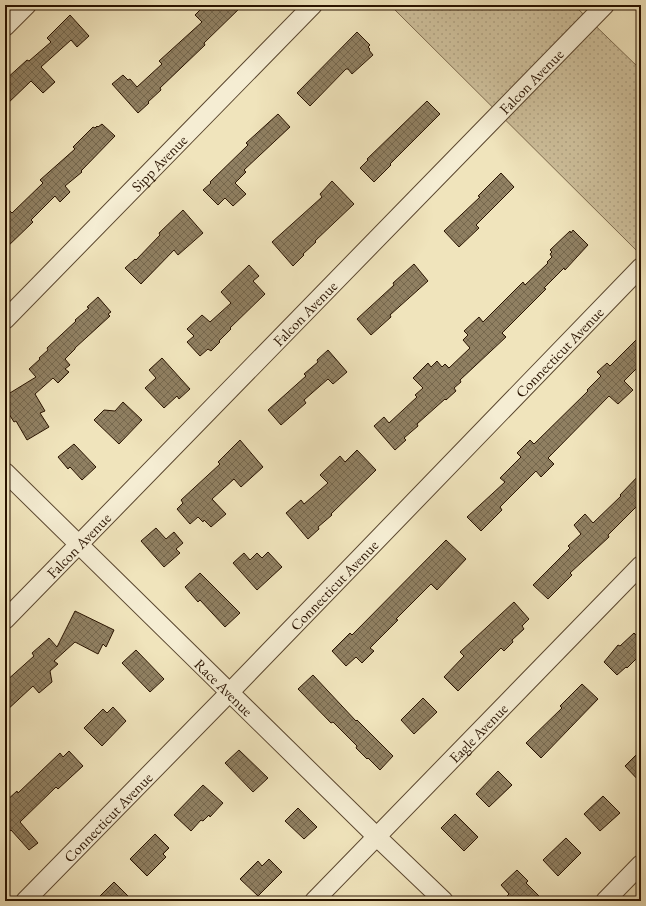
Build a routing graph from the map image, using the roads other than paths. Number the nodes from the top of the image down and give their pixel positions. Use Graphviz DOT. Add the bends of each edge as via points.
graph roads {
  1 [pos="27,5"];
  2 [pos="313,5"];
  3 [pos="605,5"];
  4 [pos="5,27"];
  5 [pos="641,267"];
  6 [pos="5,320"];
  7 [pos="5,472"];
  8 [pos="79,544"];
  9 [pos="641,565"];
  10 [pos="5,620"];
  11 [pos="229,693"];
  12 [pos="377,837"];
  13 [pos="641,864"];
  14 [pos="25,901"];
  15 [pos="314,901"];
  16 [pos="444,901"];
  17 [pos="605,901"];
  1 -- 4 [label="street"];
  2 -- 6 [label="street, Sipp Avenue"];
  3 -- 8 [label="street, Falcon Avenue"];
  5 -- 11 [label="street, Connecticut Avenue"];
  7 -- 8 [label="street, Race Avenue"];
  8 -- 10 [label="street, Falcon Avenue"];
  8 -- 11 [label="street, Race Avenue"];
  9 -- 12 [label="street, Eagle Avenue"];
  11 -- 12 [label="street, Race Avenue"];
  11 -- 14 [label="street, Connecticut Avenue"];
  12 -- 15 [label="street, Eagle Avenue"];
  12 -- 16 [label="street, Race Avenue"];
  13 -- 17 [label="street"];
}
